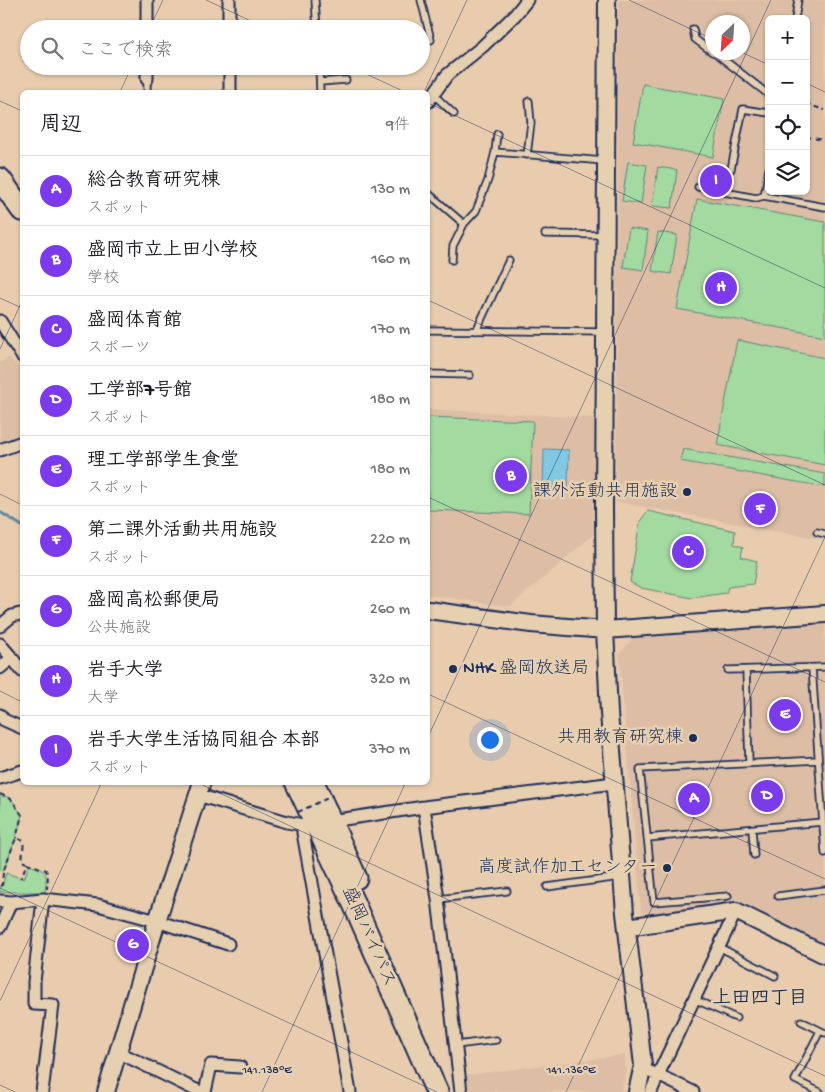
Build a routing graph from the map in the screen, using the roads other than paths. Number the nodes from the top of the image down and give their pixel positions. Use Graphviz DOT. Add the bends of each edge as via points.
graph roads {
  1 [pos="147,0"];
  2 [pos="229,0"];
  3 [pos="315,0"];
  4 [pos="421,0"];
  5 [pos="527,0"];
  6 [pos="608,0"];
  7 [pos="798,0"];
  8 [pos="796,15"];
  9 [pos="147,20"];
  10 [pos="229,20"];
  11 [pos="316,20"];
  12 [pos="426,20"];
  13 [pos="693,29"];
  14 [pos="705,46"];
  15 [pos="723,60"];
  16 [pos="147,75"];
  17 [pos="230,75"];
  18 [pos="320,75"];
  19 [pos="147,79"];
  20 [pos="346,80"];
  21 [pos="320,82"];
  22 [pos="147,90"];
  23 [pos="230,90"];
  24 [pos="320,90"];
  25 [pos="765,92"];
  26 [pos="430,98"];
  27 [pos="529,101"];
  28 [pos="765,112"];
  29 [pos="454,114"];
  30 [pos="497,134"];
  31 [pos="495,152"];
  32 [pos="528,155"];
  33 [pos="606,161"];
  34 [pos="731,169"];
  35 [pos="0,179"];
  36 [pos="698,187"];
  37 [pos="765,191"];
  38 [pos="430,195"];
  39 [pos="764,196"];
  40 [pos="0,197"];
  41 [pos="20,207"];
  42 [pos="825,207"];
  43 [pos="464,224"];
  44 [pos="20,225"];
  45 [pos="544,234"];
  46 [pos="606,235"];
  47 [pos="452,260"];
  48 [pos="509,260"];
  49 [pos="0,322"];
  50 [pos="430,330"];
  51 [pos="476,331"];
  52 [pos="606,332"];
  53 [pos="20,353"];
  54 [pos="430,374"];
  55 [pos="470,374"];
  56 [pos="20,443"];
  57 [pos="0,450"];
  58 [pos="817,532"];
  59 [pos="825,534"];
  60 [pos="430,610"];
  61 [pos="20,614"];
  62 [pos="825,614"];
  63 [pos="0,626"];
  64 [pos="605,630"];
  65 [pos="0,644"];
  66 [pos="12,658"];
  67 [pos="825,667"];
  68 [pos="0,668"];
  69 [pos="20,668"];
  70 [pos="812,668"];
  71 [pos="728,670"];
  72 [pos="746,670"];
  73 [pos="0,715"];
  74 [pos="20,727"];
  75 [pos="818,760"];
  76 [pos="749,763"];
  77 [pos="20,772"];
  78 [pos="0,778"];
  79 [pos="614,782"];
  80 [pos="297,785"];
  81 [pos="313,785"];
  82 [pos="200,789"];
  83 [pos="424,807"];
  84 [pos="311,819"];
  85 [pos="822,822"];
  86 [pos="752,829"];
  87 [pos="647,838"];
  88 [pos="825,852"];
  89 [pos="754,855"];
  90 [pos="622,877"];
  91 [pos="546,886"];
  92 [pos="825,890"];
  93 [pos="507,891"];
  94 [pos="45,895"];
  95 [pos="728,896"];
  96 [pos="778,896"];
  97 [pos="438,899"];
  98 [pos="6,901"];
  99 [pos="736,911"];
  100 [pos="157,921"];
  101 [pos="0,927"];
  102 [pos="627,927"];
  103 [pos="228,944"];
  104 [pos="719,947"];
  105 [pos="825,955"];
  106 [pos="776,976"];
  107 [pos="694,999"];
  108 [pos="736,1018"];
  109 [pos="801,1021"];
  110 [pos="822,1032"];
  111 [pos="496,1040"];
  112 [pos="456,1045"];
  113 [pos="118,1052"];
  114 [pos="240,1067"];
  115 [pos="642,1069"];
  116 [pos="658,1075"];
  117 [pos="42,1092"];
  118 [pos="106,1092"];
  119 [pos="200,1092"];
  120 [pos="204,1092"];
  121 [pos="350,1092"];
  122 [pos="437,1092"];
  123 [pos="452,1092"];
  124 [pos="461,1092"];
  125 [pos="637,1092"];
  126 [pos="650,1092"];
  127 [pos="693,1092"];
  128 [pos="820,1092"];
  1 -- 9 [label="street"];
  2 -- 10 [label="street"];
  3 -- 11 [label="lane"];
  4 -- 12 [label="lane"];
  5 -- 26 [label="street" via="483,46 447,75"];
  6 -- 33 [label="street"];
  7 -- 8 [label="lane"];
  13 -- 14 [label="lane" via="695,39"];
  15 -- 25 [label="lane"];
  16 -- 19 [label="street"];
  17 -- 23 [label="street"];
  18 -- 21 [label="lane"];
  19 -- 22 [label="lane"];
  20 -- 21 [label="lane"];
  21 -- 24 [label="lane"];
  26 -- 29 [label="lane"];
  27 -- 32 [label="lane"];
  28 -- 34 [label="lane" via="743,109"];
  30 -- 31 [label="lane"];
  31 -- 32 [label="lane"];
  31 -- 43 [label="lane" via="476,211"];
  32 -- 33 [label="lane"];
  33 -- 46 [label="street"];
  35 -- 41 [label="highway"];
  36 -- 39 [label="lane" via="756,198"];
  37 -- 39 [label="lane"];
  38 -- 43 [label="lane"];
  39 -- 42 [label="lane"];
  40 -- 44 [label="highway"];
  43 -- 47 [label="lane" via="453,246"];
  45 -- 46 [label="lane"];
  46 -- 52 [label="street"];
  48 -- 51 [label="lane"];
  49 -- 53 [label="street"];
  50 -- 51 [label="lane"];
  51 -- 52 [label="lane"];
  52 -- 64 [label="street"];
  54 -- 55 [label="lane"];
  56 -- 57 [label="street"];
  58 -- 59 [label="lane"];
  60 -- 64 [label="street"];
  61 -- 63 [label="street"];
  62 -- 64 [label="street"];
  64 -- 79 [label="street"];
  65 -- 66 [label="street"];
  66 -- 68 [label="street"];
  66 -- 69 [label="street"];
  67 -- 70 [label="lane"];
  70 -- 72 [label="lane"];
  70 -- 75 [label="lane"];
  71 -- 72 [label="lane"];
  72 -- 76 [label="lane"];
  73 -- 74 [label="street"];
  75 -- 76 [label="lane"];
  75 -- 85 [label="lane"];
  76 -- 87 [label="lane" via="640,769"];
  77 -- 78 [label="street"];
  79 -- 83 [label="street"];
  79 -- 90 [label="street"];
  80 -- 84 [label="highway, 盛岡バイパス"];
  81 -- 84 [label="highway, 盛岡バイパス"];
  82 -- 84 [label="street" via="287,822"];
  82 -- 100 [label="street"];
  83 -- 84 [label="street"];
  83 -- 97 [label="street"];
  84 -- 121 [label="street" via="305,842"];
  84 -- 122 [label="highway, 盛岡バイパス" via="354,904"];
  84 -- 123 [label="highway, 盛岡バイパス"];
  85 -- 86 [label="lane"];
  85 -- 88 [label="lane"];
  86 -- 87 [label="lane"];
  86 -- 89 [label="lane"];
  87 -- 95 [label="lane" via="654,902"];
  90 -- 91 [label="lane"];
  90 -- 102 [label="street"];
  92 -- 96 [label="lane"];
  93 -- 97 [label="lane"];
  94 -- 98 [label="street"];
  94 -- 100 [label="street"];
  94 -- 117 [label="street" via="34,1004 53,1005"];
  97 -- 112 [label="street"];
  98 -- 101 [label="street"];
  99 -- 102 [label="street"];
  99 -- 104 [label="street"];
  99 -- 105 [label="street"];
  100 -- 103 [label="street"];
  100 -- 113 [label="street"];
  102 -- 115 [label="street"];
  104 -- 106 [label="lane"];
  104 -- 107 [label="street"];
  107 -- 108 [label="lane"];
  107 -- 116 [label="street"];
  109 -- 110 [label="lane"];
  110 -- 128 [label="lane" via="795,1080"];
  111 -- 112 [label="lane"];
  112 -- 124 [label="street"];
  113 -- 118 [label="street"];
  113 -- 119 [label="street"];
  114 -- 120 [label="street" via="211,1065"];
  115 -- 116 [label="street"];
  115 -- 125 [label="street"];
  116 -- 126 [label="street"];
  116 -- 127 [label="street"];
}
